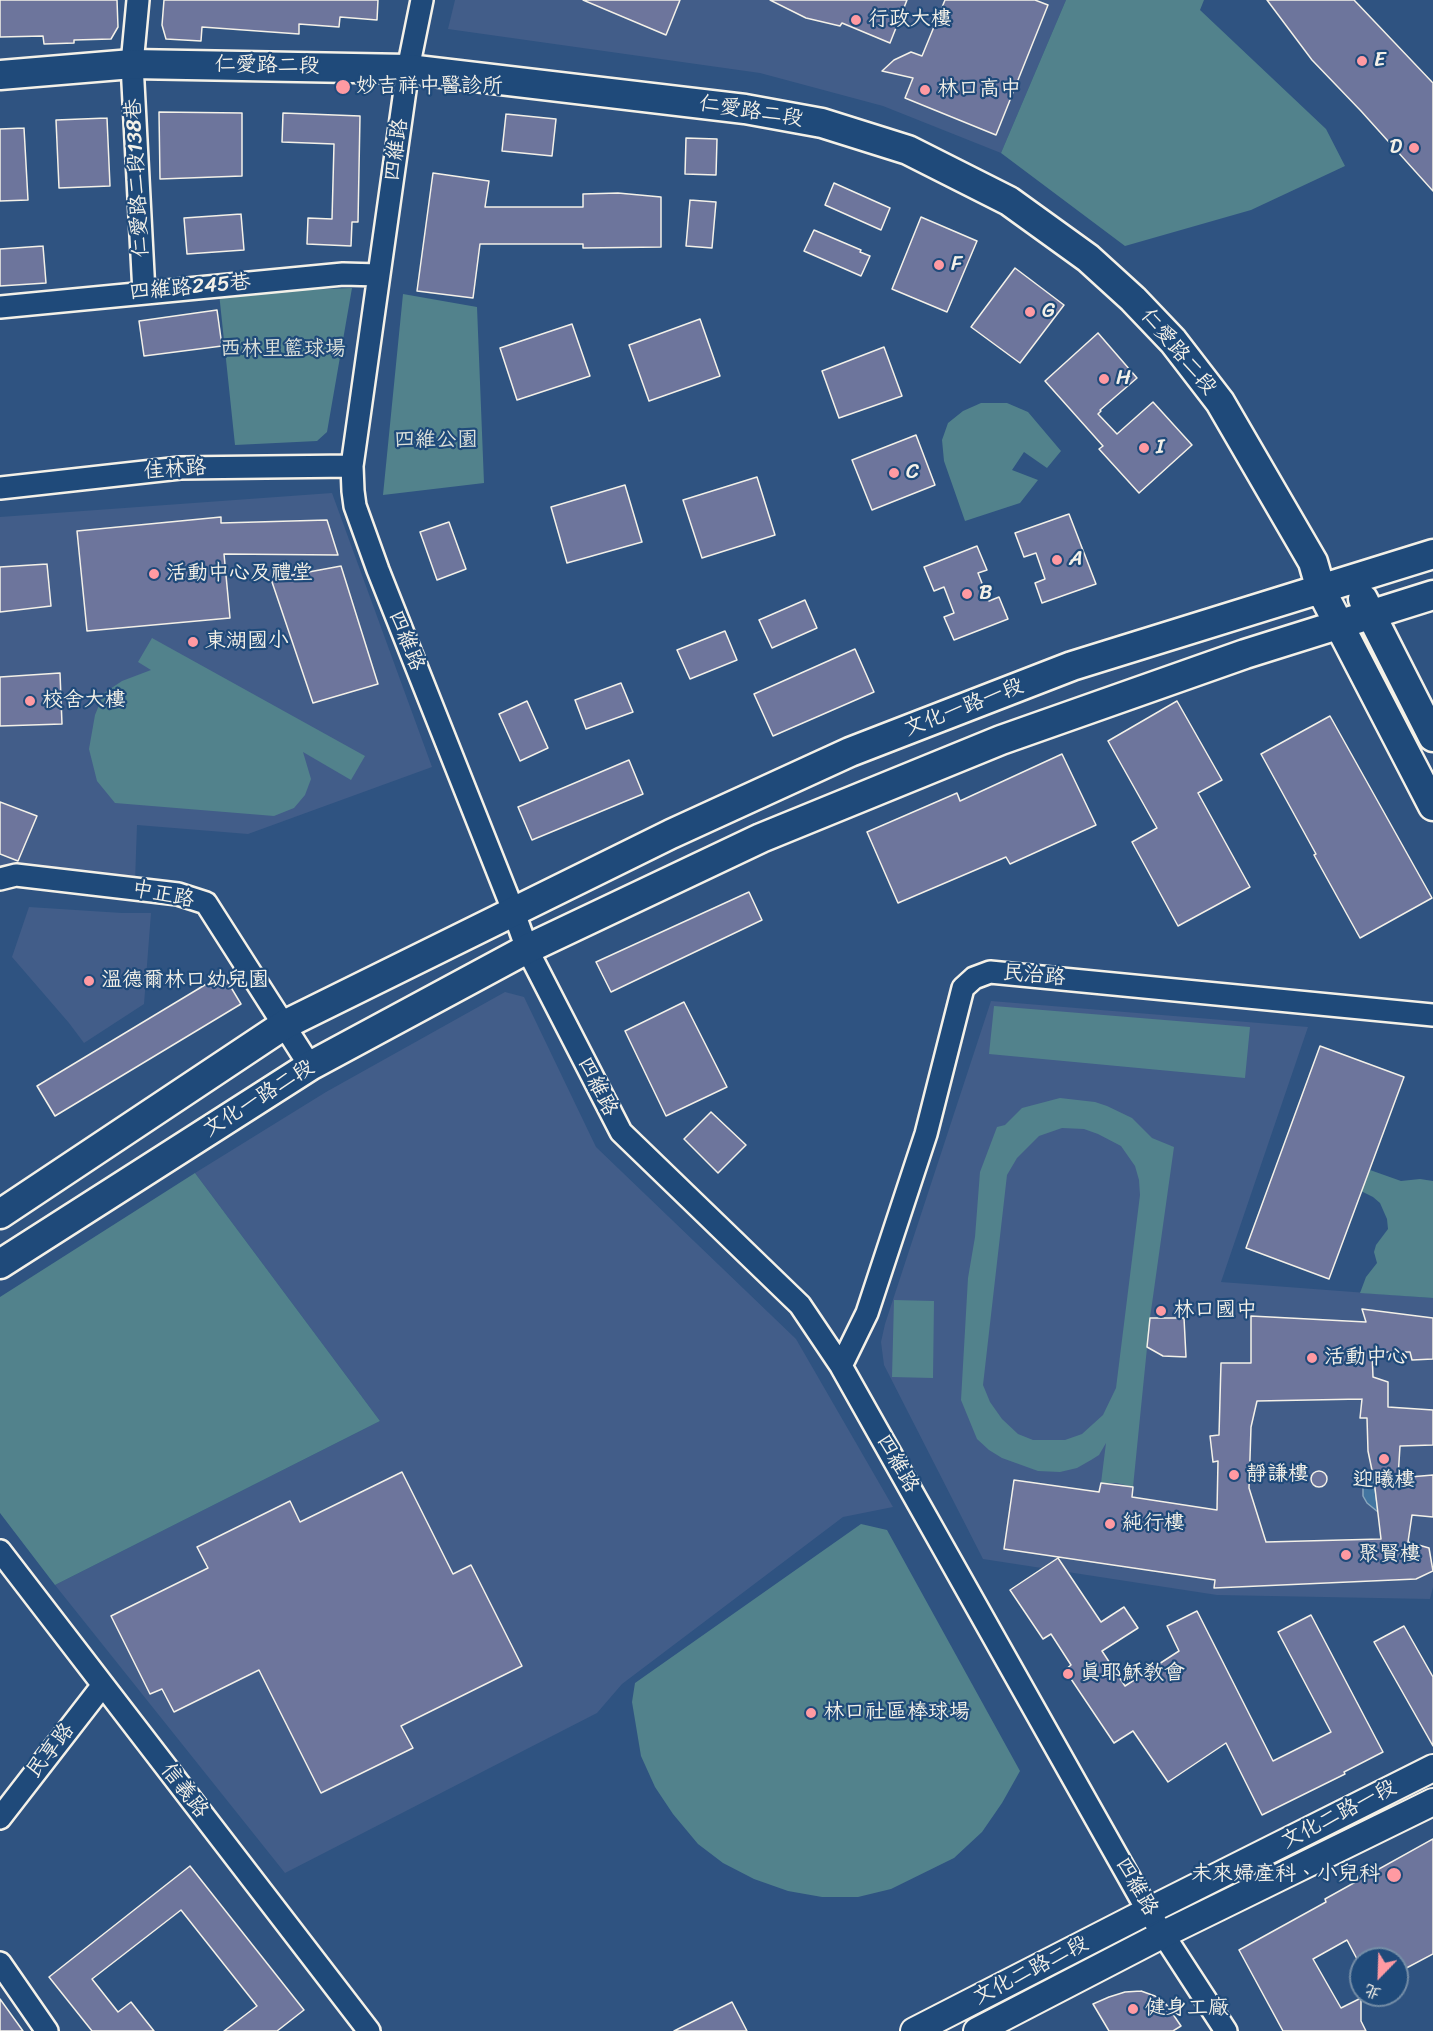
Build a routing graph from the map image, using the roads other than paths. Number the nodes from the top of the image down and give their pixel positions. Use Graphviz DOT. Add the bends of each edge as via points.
graph roads {
  1 [pos="138,0"];
  2 [pos="422,0"];
  3 [pos="132,64"];
  4 [pos="408,69"];
  5 [pos="0,75"];
  6 [pos="379,275"];
  7 [pos="144,293"];
  8 [pos="0,307"];
  9 [pos="352,466"];
  10 [pos="0,488"];
  11 [pos="1433,554"];
  12 [pos="1313,562"];
  13 [pos="1352,580"];
  14 [pos="1321,590"];
  15 [pos="1433,595"];
  16 [pos="1372,614"];
  17 [pos="1338,624"];
  18 [pos="1433,737"];
  19 [pos="1433,806"];
  20 [pos="0,879"];
  21 [pos="513,910"];
  22 [pos="527,949"];
  23 [pos="1433,1016"];
  24 [pos="284,1025"];
  25 [pos="310,1066"];
  26 [pos="0,1214"];
  27 [pos="0,1264"];
  28 [pos="841,1366"];
  29 [pos="0,1551"];
  30 [pos="103,1685"];
  31 [pos="1433,1768"];
  32 [pos="1433,1802"];
  33 [pos="0,1818"];
  34 [pos="1148,1911"];
  35 [pos="1164,1934"];
  36 [pos="0,1963"];
  37 [pos="47,2031"];
  38 [pos="369,2031"];
  39 [pos="914,2031"];
  40 [pos="977,2031"];
  41 [pos="1226,2031"];
  1 -- 3 [label="street, 仁愛路二段138巷"];
  2 -- 4 [label="street, 四維路"];
  3 -- 4 [label="main road, 仁愛路二段"];
  3 -- 5 [label="main road, 仁愛路二段"];
  3 -- 7 [label="street, 仁愛路二段138巷"];
  4 -- 6 [label="street, 四維路"];
  4 -- 12 [label="main road, 仁愛路二段" via="745,109 822,123 908,150 1009,201 1088,258 1173,341 1220,402"];
  6 -- 7 [label="street, 四維路245巷" via="343,274"];
  6 -- 9 [label="street, 四維路"];
  7 -- 8 [label="street, 四維路245巷"];
  9 -- 10 [label="street, 佳林路" via="180,468"];
  9 -- 21 [label="street, 四維路" via="355,506 378,570"];
  11 -- 13 [label="main road, 文化一路一段"];
  12 -- 13 [label="main road"];
  12 -- 14 [label="main road, 仁愛路二段"];
  13 -- 14 [label="main road, 文化一路一段"];
  13 -- 16 [label="main road"];
  14 -- 17 [label="main road, 仁愛路二段"];
  14 -- 21 [label="main road, 文化一路一段" via="1072,666 895,734 670,834"];
  15 -- 16 [label="main road, 文化一路一段"];
  16 -- 17 [label="main road, 文化一路一段"];
  16 -- 18 [label="main road"];
  17 -- 19 [label="main road, 仁愛路二段"];
  17 -- 22 [label="main road, 文化一路一段" via="1001,740 761,838"];
  20 -- 24 [label="street, 中正路" via="16,875 178,894 206,903"];
  21 -- 22 [label="street, 四維路"];
  21 -- 24 [label="main road"];
  22 -- 25 [label="main road, 文化一路二段"];
  22 -- 28 [label="street, 四維路" via="621,1132 800,1305"];
  23 -- 28 [label="street, 民治路" via="990,972 974,978 963,988 926,1134 867,1313"];
  24 -- 25 [label="street, 中正路"];
  24 -- 26 [label="main road"];
  25 -- 27 [label="main road, 文化一路二段"];
  28 -- 34 [label="street, 四維路"];
  29 -- 30 [label="street, 信義路"];
  30 -- 33 [label="street, 民享路"];
  30 -- 38 [label="street, 信義路"];
  31 -- 34 [label="street, 文化二路一段"];
  32 -- 35 [label="street, 文化二路一段"];
  34 -- 35 [label="street, 四維路"];
  34 -- 39 [label="street, 文化二路二段"];
  35 -- 40 [label="street, 文化二路二段"];
  35 -- 41 [label="street, 四維路"];
  36 -- 37 [label="street"];
}
